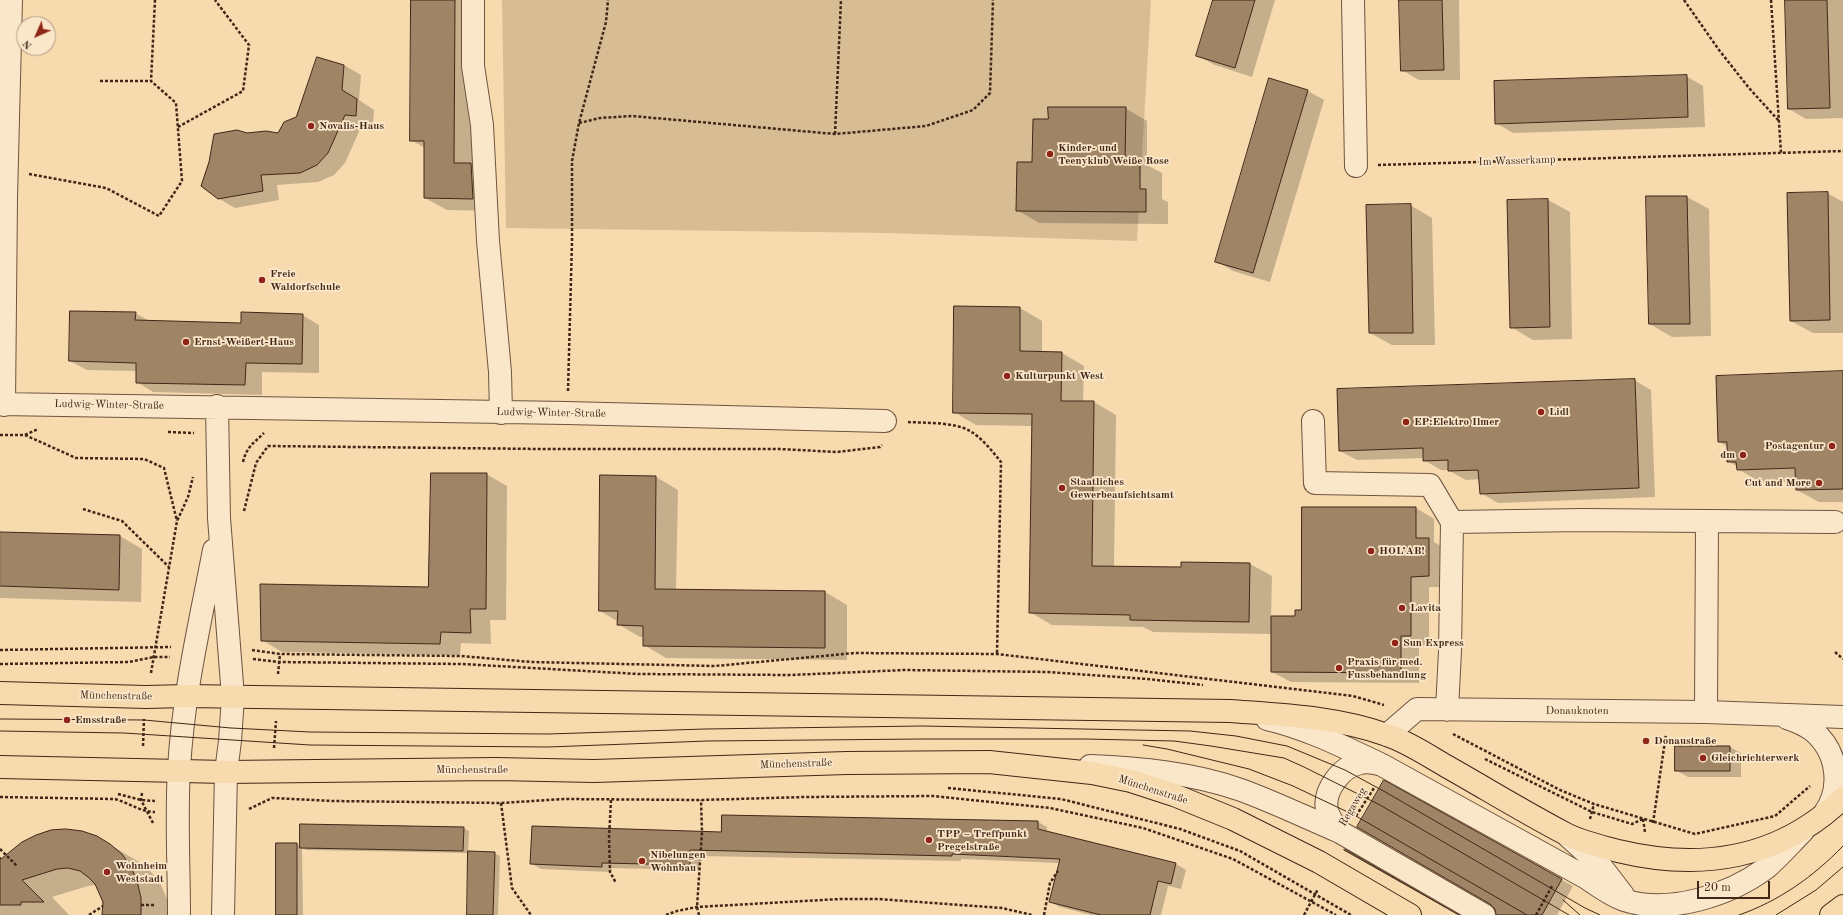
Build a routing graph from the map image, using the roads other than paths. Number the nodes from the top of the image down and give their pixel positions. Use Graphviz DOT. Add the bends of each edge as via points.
graph roads {
  1 [pos="11,0"];
  2 [pos="473,0"];
  3 [pos="1353,0"];
  4 [pos="1356,166"];
  5 [pos="2,404"];
  6 [pos="217,406"];
  7 [pos="501,413"];
  8 [pos="1313,422"];
  9 [pos="885,432"];
  10 [pos="220,518"];
  11 [pos="1707,521"];
  12 [pos="1452,522"];
  13 [pos="1835,522"];
  14 [pos="0,693"];
  15 [pos="186,696"];
  16 [pos="233,697"];
  17 [pos="1230,711"];
  18 [pos="1706,712"];
  19 [pos="1776,714"];
  20 [pos="1454,717"];
  21 [pos="1843,717"];
  22 [pos="1332,720"];
  23 [pos="1388,735"];
  24 [pos="989,762"];
  25 [pos="0,767"];
  26 [pos="1386,768"];
  27 [pos="178,771"];
  28 [pos="226,772"];
  29 [pos="1843,798"];
  30 [pos="1814,822"];
  31 [pos="1343,833"];
  32 [pos="1565,833"];
  33 [pos="1843,906"];
  34 [pos="1631,910"];
  35 [pos="179,915"];
  36 [pos="223,915"];
  37 [pos="1410,915"];
  38 [pos="1484,915"];
  39 [pos="1831,915"];
  1 -- 5 [label="street"];
  2 -- 7 [label="street" via="473,66 482,124"];
  3 -- 4 [label="street"];
  5 -- 6 [label="street, Ludwig-Winter-Straße"];
  6 -- 7 [label="street, Ludwig-Winter-Straße"];
  6 -- 10 [label="street"];
  7 -- 9 [label="street, Ludwig-Winter-Straße" via="567,413"];
  8 -- 12 [label="street" via="1315,483 1430,485"];
  10 -- 15 [label="street"];
  10 -- 16 [label="street"];
  11 -- 12 [label="street"];
  11 -- 13 [label="street"];
  11 -- 18 [label="street"];
  12 -- 20 [label="street" via="1450,651"];
  14 -- 15 [label="main road, Münchenstraße"];
  15 -- 16 [label="main road, Münchenstraße"];
  15 -- 27 [label="street"];
  16 -- 17 [label="main road, Münchenstraße"];
  16 -- 28 [label="street"];
  17 -- 22 [label="main road, Münchenstraße"];
  17 -- 26 [label="street" via="1276,721 1309,732"];
  18 -- 19 [label="street, Donauknoten"];
  18 -- 20 [label="street, Donauknoten"];
  19 -- 21 [label="street, Donauknoten"];
  19 -- 30 [label="street, Donauknoten" via="1811,729 1824,743 1834,763 1838,781 1836,797 1831,806"];
  20 -- 23 [label="street, Donauknoten" via="1417,709"];
  22 -- 23 [label="main road, Donauknoten"];
  23 -- 32 [label="main road, Donauknoten" via="1418,749"];
  24 -- 28 [label="main road, Münchenstraße" via="847,763 594,771"];
  24 -- 31 [label="street" via="1120,767 1194,778 1240,790"];
  24 -- 37 [label="main road, Münchenstraße" via="1092,773 1130,781 1174,795 1233,819 1331,869"];
  25 -- 27 [label="main road, Münchenstraße"];
  26 -- 31 [label="street" via="1371,762 1352,765 1334,782 1326,801 1327,810 1330,819"];
  26 -- 34 [label="street" via="1584,877 1614,895"];
  27 -- 28 [label="main road, Münchenstraße"];
  27 -- 35 [label="street"];
  28 -- 36 [label="street"];
  29 -- 30 [label="main road, Donauknoten"];
  30 -- 32 [label="main road, Donauknoten" via="1776,844 1733,856 1701,860 1634,854 1600,846"];
  30 -- 34 [label="street" via="1766,867 1745,882 1697,900 1675,904 1640,903"];
  31 -- 38 [label="street"];
  32 -- 34 [label="street, Donauknoten" via="1600,865"];
  33 -- 39 [label="main road"];
}
